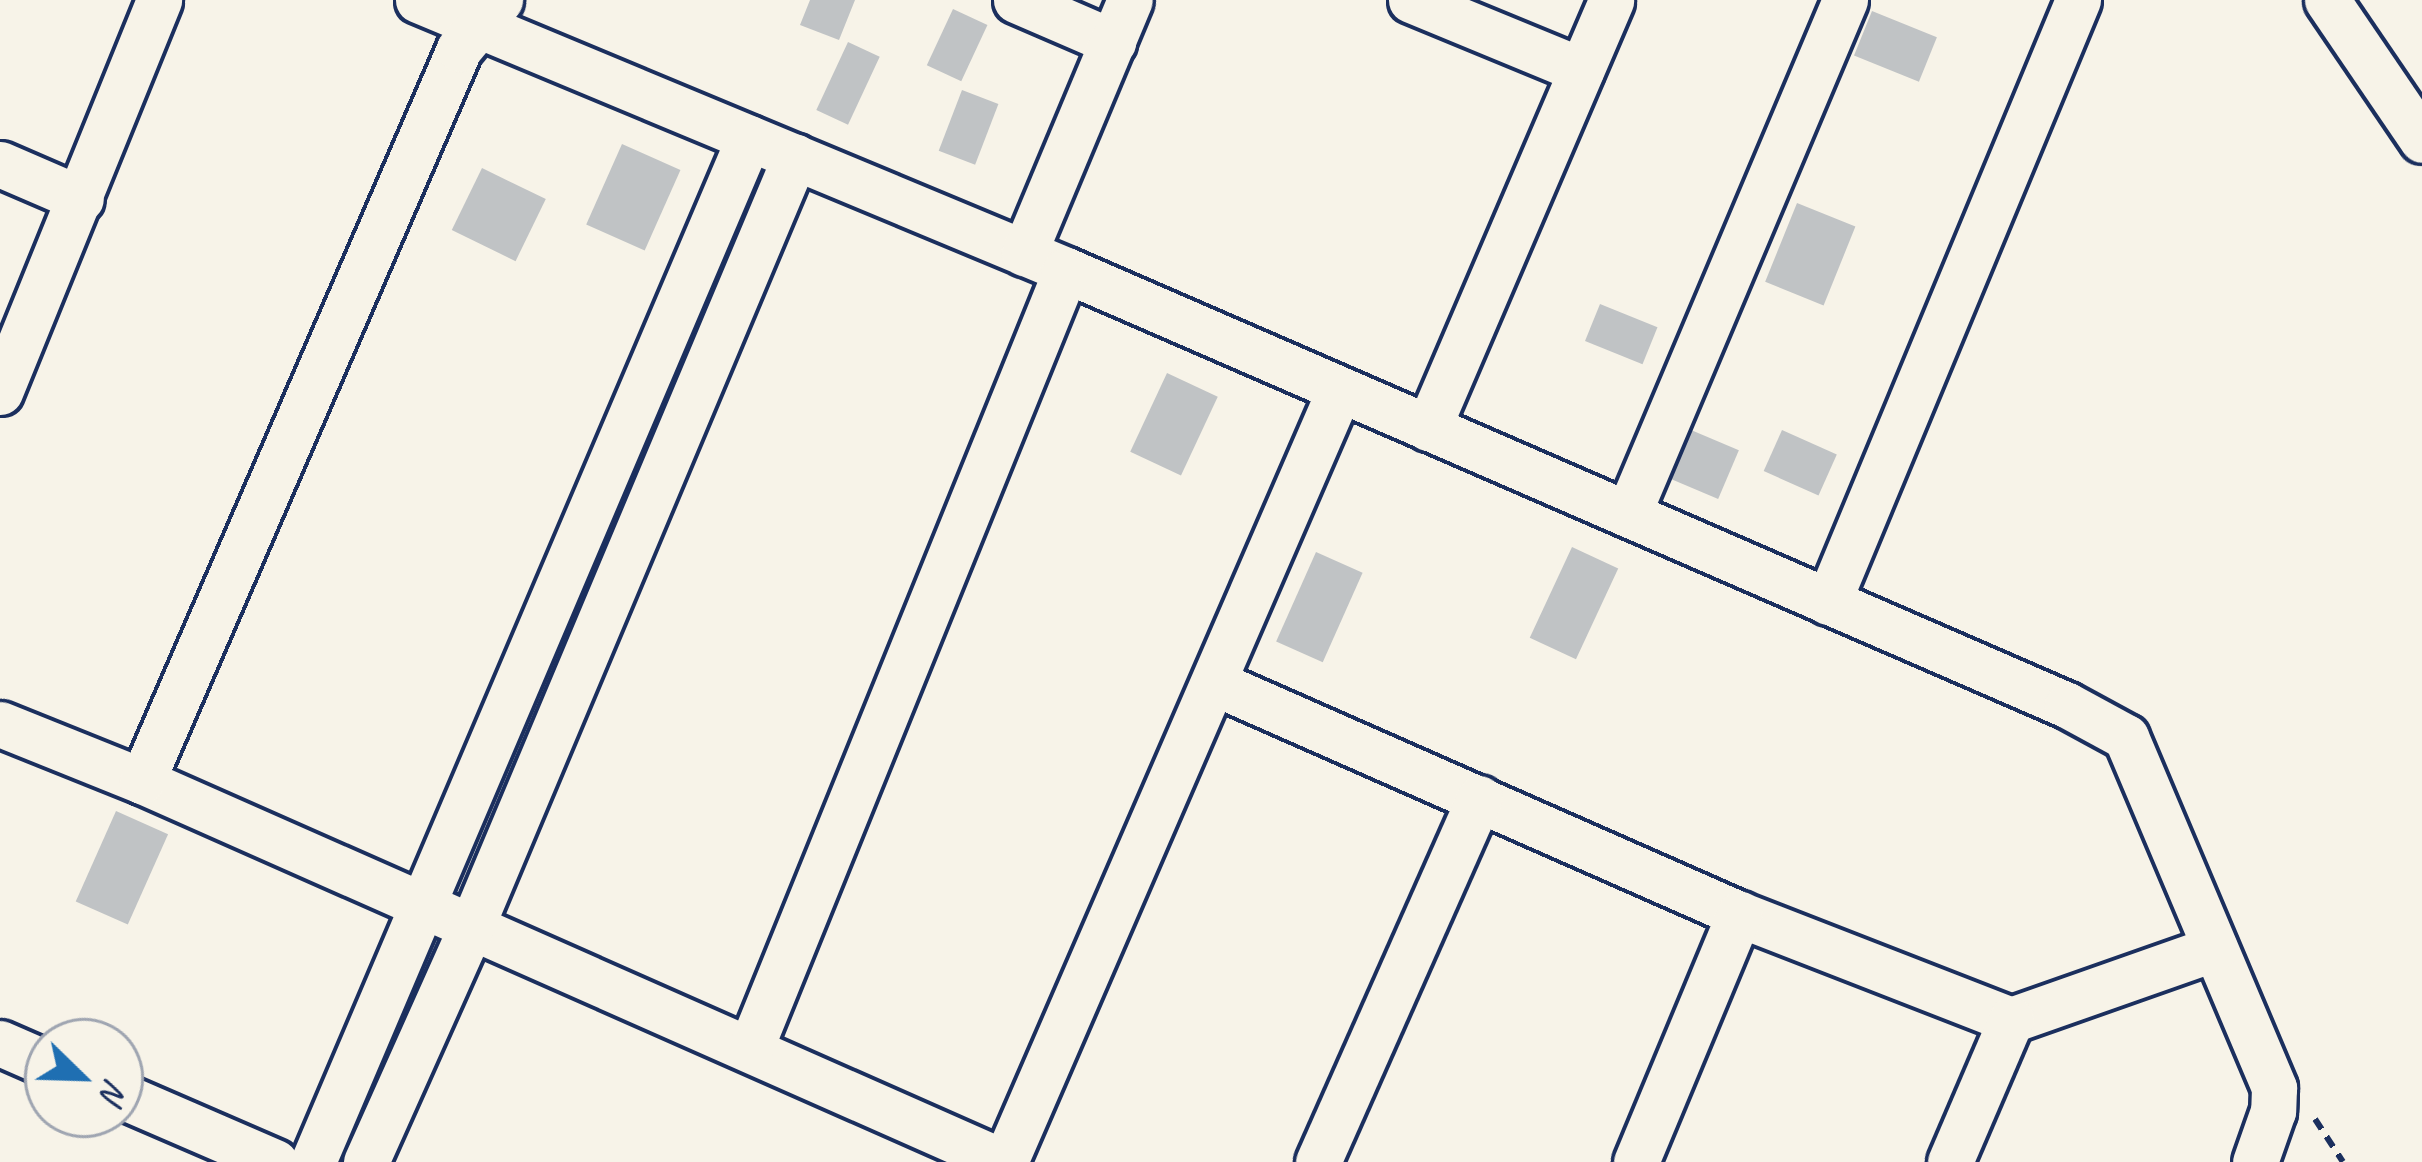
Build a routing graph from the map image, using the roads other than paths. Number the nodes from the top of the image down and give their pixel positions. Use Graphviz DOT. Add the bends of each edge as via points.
graph roads {
  1 [pos="160,0"];
  2 [pos="418,0"];
  3 [pos="1016,0"];
  4 [pos="1130,0"];
  5 [pos="1411,0"];
  6 [pos="1611,0"];
  7 [pos="1845,0"];
  8 [pos="2078,0"];
  9 [pos="2327,0"];
  10 [pos="490,13"];
  11 [pos="1113,42"];
  12 [pos="1581,70"];
  13 [pos="749,138"];
  14 [pos="2422,140"];
  15 [pos="795,157"];
  16 [pos="0,164"];
  17 [pos="82,199"];
  18 [pos="1024,253"];
  19 [pos="1066,270"];
  20 [pos="1339,391"];
  21 [pos="0,392"];
  22 [pos="1428,428"];
  23 [pos="1628,514"];
  24 [pos="1828,602"];
  25 [pos="1215,683"];
  26 [pos="0,724"];
  27 [pos="142,781"];
  28 [pos="1479,798"];
  29 [pos="422,910"];
  30 [pos="1739,914"];
  31 [pos="470,930"];
  32 [pos="2215,948"];
  33 [pos="2011,1020"];
  34 [pos="751,1047"];
  35 [pos="144,1105"];
  36 [pos="275,1162"];
  37 [pos="314,1162"];
  38 [pos="366,1162"];
  39 [pos="1004,1162"];
  40 [pos="1318,1162"];
  41 [pos="1636,1162"];
  42 [pos="1950,1162"];
  43 [pos="2255,1162"];
  1 -- 17 [label="street"];
  2 -- 10 [label="street"];
  3 -- 11 [label="street"];
  4 -- 11 [label="street"];
  5 -- 12 [label="street"];
  6 -- 12 [label="street"];
  7 -- 23 [label="street"];
  8 -- 24 [label="street"];
  9 -- 14 [label="street"];
  10 -- 13 [label="street"];
  10 -- 27 [label="street" via="459,49"];
  11 -- 18 [label="street"];
  12 -- 22 [label="street"];
  13 -- 15 [label="street"];
  13 -- 29 [label="street"];
  15 -- 18 [label="street"];
  15 -- 31 [label="street"];
  16 -- 17 [label="street"];
  17 -- 21 [label="street"];
  18 -- 19 [label="street"];
  19 -- 20 [label="street"];
  19 -- 34 [label="street"];
  20 -- 22 [label="street"];
  20 -- 25 [label="street"];
  22 -- 23 [label="street"];
  23 -- 24 [label="street"];
  24 -- 32 [label="street" via="2126,737"];
  25 -- 28 [label="street"];
  25 -- 39 [label="street"];
  26 -- 27 [label="street"];
  27 -- 29 [label="street"];
  28 -- 30 [label="street"];
  28 -- 40 [label="street"];
  29 -- 31 [label="street"];
  29 -- 37 [label="street"];
  30 -- 33 [label="street"];
  30 -- 41 [label="street"];
  31 -- 34 [label="street"];
  31 -- 38 [label="street"];
  32 -- 33 [label="street"];
  32 -- 43 [label="street" via="2274,1088"];
  33 -- 42 [label="street"];
  34 -- 39 [label="street"];
  35 -- 36 [label="street"];
}
